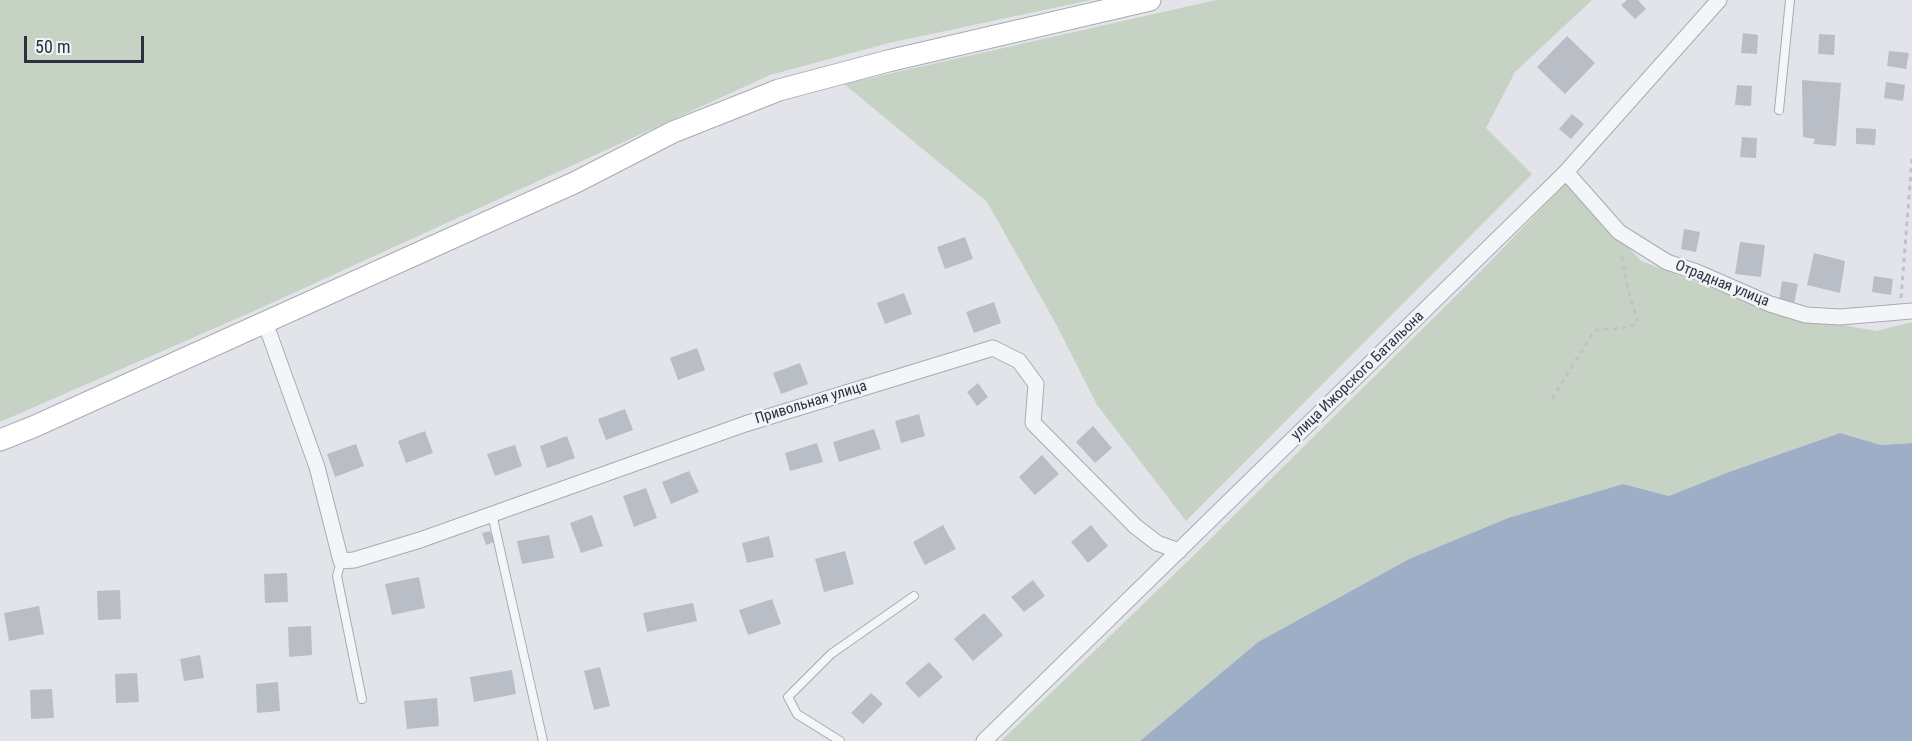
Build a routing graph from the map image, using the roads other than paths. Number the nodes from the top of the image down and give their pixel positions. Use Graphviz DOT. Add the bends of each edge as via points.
graph roads {
  1 [pos="1150,0"];
  2 [pos="1719,0"];
  3 [pos="1790,0"];
  4 [pos="1779,110"];
  5 [pos="1566,172"];
  6 [pos="1906,312"];
  7 [pos="265,322"];
  8 [pos="0,440"];
  9 [pos="492,514"];
  10 [pos="1179,551"];
  11 [pos="348,561"];
  12 [pos="915,596"];
  13 [pos="362,699"];
  14 [pos="543,741"];
  15 [pos="840,741"];
  16 [pos="984,741"];
  1 -- 7 [label="street" via="779,90 673,132 576,182"];
  2 -- 5 [label="street, улица Ижорского Батальона"];
  3 -- 4 [label="lane"];
  5 -- 6 [label="street, Отрадная улица" via="1619,232 1667,262 1806,315"];
  5 -- 10 [label="street, улица Ижорского Батальона"];
  7 -- 8 [label="street"];
  7 -- 11 [label="street"];
  9 -- 10 [label="street, Привольная улица" via="745,424 993,348 1019,361 1036,384 1033,423 1135,526 1157,543"];
  9 -- 11 [label="street, Привольная улица"];
  9 -- 14 [label="lane"];
  10 -- 16 [label="street, улица Ижорского Батальона"];
  11 -- 13 [label="lane" via="338,576"];
  12 -- 15 [label="lane" via="831,654 788,697 797,714"];
}
